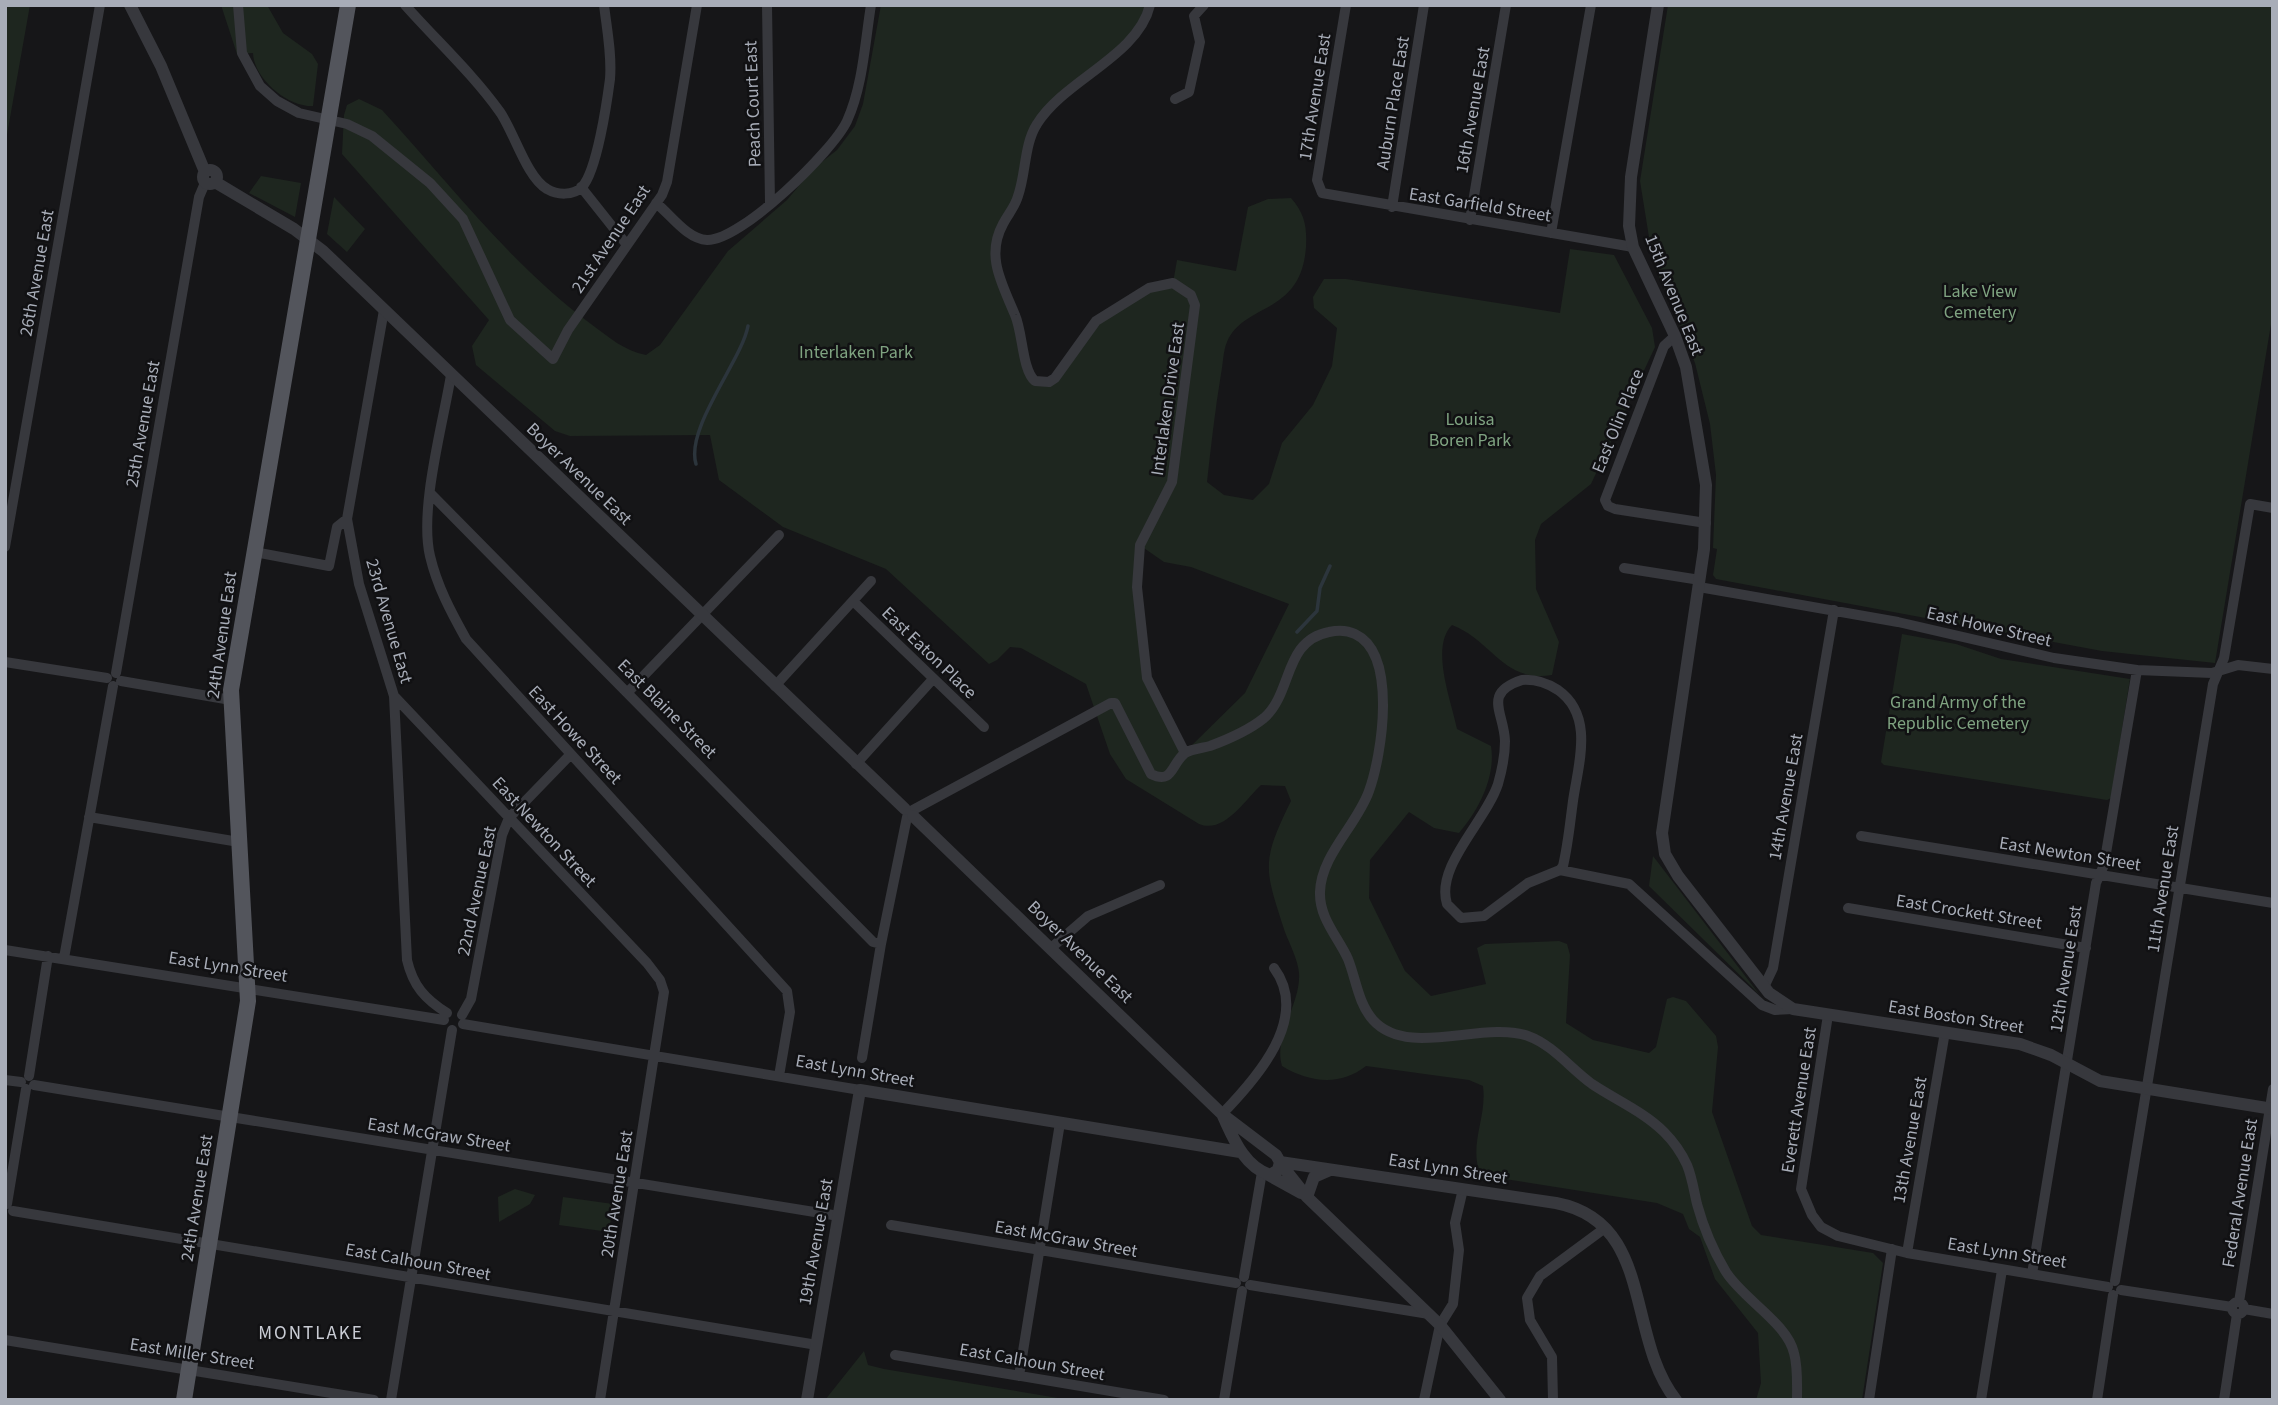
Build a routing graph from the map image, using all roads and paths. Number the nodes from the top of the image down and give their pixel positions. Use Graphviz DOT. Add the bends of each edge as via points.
graph roads {
  1 [pos="100,5"];
  2 [pos="130,5"];
  3 [pos="238,5"];
  4 [pos="348,5"];
  5 [pos="405,5"];
  6 [pos="604,5"];
  7 [pos="697,5"];
  8 [pos="766,5"];
  9 [pos="871,5"];
  10 [pos="1150,5"];
  11 [pos="1204,5"];
  12 [pos="1346,5"];
  13 [pos="1424,5"];
  14 [pos="1506,5"];
  15 [pos="1591,5"];
  16 [pos="1658,5"];
  17 [pos="1175,99"];
  18 [pos="328,120"];
  19 [pos="208,179"];
  20 [pos="581,187"];
  21 [pos="1322,193"];
  22 [pos="771,202"];
  23 [pos="656,203"];
  24 [pos="1392,207"];
  25 [pos="1470,220"];
  26 [pos="1551,233"];
  27 [pos="308,238"];
  28 [pos="627,245"];
  29 [pos="1633,247"];
  30 [pos="384,310"];
  31 [pos="1675,336"];
  32 [pos="451,375"];
  33 [pos="431,494"];
  34 [pos="2273,508"];
  35 [pos="347,519"];
  36 [pos="1706,523"];
  37 [pos="779,535"];
  38 [pos="5,547"];
  39 [pos="254,552"];
  40 [pos="1624,568"];
  41 [pos="871,581"];
  42 [pos="1699,584"];
  43 [pos="853,601"];
  44 [pos="1833,610"];
  45 [pos="702,617"];
  46 [pos="5,662"];
  47 [pos="2273,669"];
  48 [pos="2137,670"];
  49 [pos="2219,671"];
  50 [pos="933,678"];
  51 [pos="114,680"];
  52 [pos="775,686"];
  53 [pos="629,691"];
  54 [pos="394,696"];
  55 [pos="230,700"];
  56 [pos="984,727"];
  57 [pos="1185,753"];
  58 [pos="571,754"];
  59 [pos="856,764"];
  60 [pos="910,813"];
  61 [pos="89,817"];
  62 [pos="509,818"];
  63 [pos="1861,836"];
  64 [pos="239,842"];
  65 [pos="1663,848"];
  66 [pos="1560,870"];
  67 [pos="2100,875"];
  68 [pos="1160,885"];
  69 [pos="2180,888"];
  70 [pos="2273,904"];
  71 [pos="1848,908"];
  72 [pos="881,944"];
  73 [pos="1051,948"];
  74 [pos="2086,948"];
  75 [pos="5,950"];
  76 [pos="48,956"];
  77 [pos="64,958"];
  78 [pos="1274,968"];
  79 [pos="1764,987"];
  80 [pos="248,989"];
  81 [pos="664,992"];
  82 [pos="1793,1009"];
  83 [pos="1828,1014"];
  84 [pos="446,1016"];
  85 [pos="463,1019"];
  86 [pos="452,1030"];
  87 [pos="1945,1032"];
  88 [pos="654,1056"];
  89 [pos="862,1059"];
  90 [pos="2066,1065"];
  91 [pos="779,1076"];
  92 [pos="5,1080"];
  93 [pos="28,1083"];
  94 [pos="2147,1089"];
  95 [pos="2273,1089"];
  96 [pos="860,1090"];
  97 [pos="2271,1109"];
  98 [pos="1222,1114"];
  99 [pos="230,1116"];
  100 [pos="1060,1123"];
  101 [pos="1254,1137"];
  102 [pos="433,1150"];
  103 [pos="1240,1152"];
  104 [pos="1280,1163"];
  105 [pos="1336,1169"];
  106 [pos="1263,1172"];
  107 [pos="635,1184"];
  108 [pos="1463,1189"];
  109 [pos="1307,1196"];
  110 [pos="8,1209"];
  111 [pos="839,1216"];
  112 [pos="891,1225"];
  113 [pos="1821,1227"];
  114 [pos="1605,1228"];
  115 [pos="210,1242"];
  116 [pos="1892,1249"];
  117 [pos="1041,1251"];
  118 [pos="1906,1253"];
  119 [pos="2002,1270"];
  120 [pos="2032,1274"];
  121 [pos="411,1276"];
  122 [pos="1243,1284"];
  123 [pos="2114,1288"];
  124 [pos="2238,1308"];
  125 [pos="614,1312"];
  126 [pos="1429,1314"];
  127 [pos="2273,1314"];
  128 [pos="1440,1325"];
  129 [pos="5,1339"];
  130 [pos="817,1345"];
  131 [pos="895,1354"];
  132 [pos="189,1369"];
  133 [pos="1019,1376"];
  134 [pos="184,1400"];
  135 [pos="373,1400"];
  136 [pos="391,1400"];
  137 [pos="600,1400"];
  138 [pos="807,1400"];
  139 [pos="1164,1400"];
  140 [pos="1224,1400"];
  141 [pos="1424,1400"];
  142 [pos="1500,1400"];
  143 [pos="1553,1400"];
  144 [pos="1676,1400"];
  145 [pos="1797,1400"];
  146 [pos="1869,1400"];
  147 [pos="1981,1400"];
  148 [pos="2097,1400"];
  149 [pos="2224,1400"];
  1 -- 38 [label="street, 26th Avenue East"];
  2 -- 19 [label="street"];
  3 -- 18 [label="street" via="240,44 255,80 284,106"];
  4 -- 18 [label="main road, 24th Avenue East"];
  5 -- 20 [label="street" via="500,113 545,188 558,193"];
  6 -- 20 [label="street" via="610,80 596,150"];
  7 -- 23 [label="street, 21st Avenue East" via="667,182"];
  8 -- 22 [label="street, Peach Court East"];
  9 -- 22 [label="street" via="856,91 839,136"];
  10 -- 57 [label="street, Interlaken Drive East" via="1138,32 1036,125 1017,200 997,238 995,253 999,279 1035,381 1055,378 1096,321 1149,289 1173,283 1191,295 1195,306 1172,482 1140,545 1137,587 1147,678"];
  11 -- 17 [label="street" via="1194,16 1200,42 1189,92"];
  12 -- 21 [label="street, 17th Avenue East" via="1317,180"];
  13 -- 24 [label="street, Auburn Place East"];
  14 -- 25 [label="street, 16th Avenue East"];
  15 -- 26 [label="street"];
  16 -- 29 [label="street, 15th Avenue East" via="1629,196"];
  18 -- 27 [label="main road, 24th Avenue East"];
  18 -- 28 [label="street, 21st Avenue East" via="379,140 450,202 471,232 505,313 553,359"];
  19 -- 27 [label="street, Boyer Avenue East"];
  19 -- 51 [label="street, 25th Avenue East" via="198,197"];
  20 -- 28 [label="street"];
  21 -- 24 [label="street, East Garfield Street"];
  22 -- 23 [label="street" via="738,230 709,240 685,231"];
  23 -- 28 [label="street, 21st Avenue East"];
  24 -- 25 [label="street, East Garfield Street"];
  25 -- 26 [label="street, East Garfield Street"];
  26 -- 29 [label="street, East Garfield Street"];
  27 -- 30 [label="street, Boyer Avenue East"];
  27 -- 39 [label="main road, 24th Avenue East"];
  29 -- 31 [label="street, 15th Avenue East"];
  30 -- 32 [label="street, Boyer Avenue East"];
  30 -- 35 [label="street, 23rd Avenue East"];
  31 -- 36 [label="street, 15th Avenue East" via="1686,367 1702,450"];
  31 -- 36 [label="street, East Olin Place" via="1664,346 1605,500 1615,509"];
  32 -- 33 [label="street, East Howe Street"];
  32 -- 45 [label="street, Boyer Avenue East"];
  33 -- 53 [label="street, East Blaine Street"];
  33 -- 58 [label="street, East Howe Street" via="429,554 449,609 466,639"];
  34 -- 49 [label="street, 11th Avenue East" via="2250,504"];
  35 -- 39 [label="street" via="337,527 329,566"];
  35 -- 54 [label="street, 23rd Avenue East" via="359,584"];
  36 -- 42 [label="street, 15th Avenue East"];
  37 -- 45 [label="street"];
  39 -- 55 [label="main road, 24th Avenue East"];
  40 -- 42 [label="street, East Howe Street"];
  41 -- 43 [label="street"];
  42 -- 44 [label="street, East Howe Street"];
  42 -- 65 [label="street, 15th Avenue East" via="1662,827"];
  43 -- 50 [label="street, East Eaton Place"];
  43 -- 52 [label="street"];
  44 -- 48 [label="street, East Howe Street" via="2033,655"];
  44 -- 79 [label="street, 14th Avenue East" via="1773,968"];
  45 -- 52 [label="street, Boyer Avenue East"];
  45 -- 53 [label="street"];
  46 -- 51 [label="street"];
  47 -- 49 [label="street, East Howe Street" via="2238,665"];
  48 -- 49 [label="street, East Howe Street"];
  48 -- 67 [label="street, 12th Avenue East"];
  49 -- 69 [label="street, 11th Avenue East" via="2213,684"];
  50 -- 56 [label="street, East Eaton Place"];
  50 -- 59 [label="street"];
  51 -- 55 [label="street"];
  51 -- 61 [label="street, 25th Avenue East"];
  52 -- 59 [label="street, Boyer Avenue East"];
  53 -- 72 [label="street, East Blaine Street" via="873,942"];
  54 -- 62 [label="street, East Newton Street"];
  54 -- 84 [label="street, 23rd Avenue East" via="407,960 416,986"];
  55 -- 64 [label="main road, 24th Avenue East"];
  57 -- 60 [label="street" via="1168,776 1151,774 1115,703 1103,705"];
  57 -- 145 [label="street" via="1235,736 1266,716 1275,705 1294,656 1311,640 1341,631 1363,638 1381,676 1384,694 1378,752 1369,791 1326,868 1319,893 1321,909 1345,953 1367,1011 1381,1027 1405,1036 1442,1038 1502,1030 1533,1037 1664,1132 1688,1166 1698,1207 1723,1267 1792,1346"];
  58 -- 62 [label="street, 22nd Avenue East"];
  58 -- 91 [label="street, East Howe Street" via="787,991 790,1012"];
  59 -- 60 [label="street, Boyer Avenue East"];
  60 -- 72 [label="street"];
  60 -- 73 [label="street, Boyer Avenue East"];
  61 -- 64 [label="street"];
  61 -- 77 [label="street, 25th Avenue East"];
  62 -- 81 [label="street, East Newton Street" via="647,963"];
  62 -- 85 [label="street, 22nd Avenue East"];
  63 -- 67 [label="street, East Newton Street"];
  64 -- 80 [label="main road, 24th Avenue East"];
  65 -- 79 [label="street, East Boston Street" via="1678,876"];
  66 -- 66 [label="street" via="1581,727 1562,693 1545,683 1522,680 1504,688 1498,699 1505,743 1498,782 1482,819 1447,872 1445,897 1455,914 1477,918 1528,883"];
  66 -- 82 [label="street, East Boston Street" via="1629,884 1762,1004 1775,1010"];
  67 -- 69 [label="street, East Newton Street"];
  67 -- 74 [label="street, 12th Avenue East"];
  68 -- 73 [label="street" via="1088,916"];
  69 -- 70 [label="street, East Newton Street"];
  69 -- 94 [label="street, 11th Avenue East"];
  71 -- 74 [label="street, East Crockett Street"];
  72 -- 89 [label="street"];
  73 -- 98 [label="street, Boyer Avenue East"];
  74 -- 90 [label="street, 12th Avenue East"];
  75 -- 76 [label="street, East Lynn Street"];
  76 -- 77 [label="street, East Lynn Street"];
  76 -- 93 [label="street"];
  77 -- 80 [label="street, East Lynn Street"];
  78 -- 98 [label="street" via="1288,1003 1280,1031 1253,1082"];
  79 -- 82 [label="street, East Boston Street"];
  80 -- 84 [label="street, East Lynn Street"];
  80 -- 99 [label="main road, 24th Avenue East"];
  81 -- 88 [label="street, 20th Avenue East"];
  82 -- 83 [label="street, East Boston Street"];
  83 -- 87 [label="street, East Boston Street"];
  83 -- 113 [label="street, Everett Avenue East" via="1801,1189"];
  84 -- 85 [label="street, East Lynn Street" via="454,1010"];
  84 -- 86 [label="street, 23rd Avenue East"];
  85 -- 86 [label="street"];
  85 -- 88 [label="street, East Lynn Street"];
  86 -- 102 [label="street"];
  87 -- 90 [label="street, East Boston Street" via="2020,1044"];
  87 -- 118 [label="street, 13th Avenue East"];
  88 -- 91 [label="street, East Lynn Street"];
  88 -- 107 [label="street, 20th Avenue East"];
  90 -- 94 [label="street, East Boston Street" via="2100,1081"];
  90 -- 120 [label="street, 12th Avenue East"];
  91 -- 96 [label="street, East Lynn Street"];
  92 -- 93 [label="street, East McGraw Street"];
  93 -- 99 [label="street, East McGraw Street"];
  93 -- 110 [label="street"];
  94 -- 97 [label="street, East Boston Street"];
  94 -- 123 [label="street, 11th Avenue East"];
  95 -- 97 [label="street, Federal Avenue East"];
  96 -- 100 [label="street, East Lynn Street"];
  96 -- 111 [label="street, 19th Avenue East"];
  97 -- 124 [label="street, Federal Avenue East"];
  98 -- 101 [label="street, Boyer Avenue East"];
  98 -- 103 [label="street, Boyer Avenue East"];
  99 -- 102 [label="street, East McGraw Street"];
  99 -- 115 [label="main road, 24th Avenue East"];
  100 -- 103 [label="street, East Lynn Street"];
  100 -- 117 [label="street"];
  101 -- 103 [label="street" via="1242,1140"];
  101 -- 104 [label="street, Boyer Avenue East"];
  102 -- 107 [label="street, East McGraw Street"];
  102 -- 121 [label="street"];
  103 -- 106 [label="street"];
  104 -- 105 [label="street, East Lynn Street"];
  104 -- 106 [label="street" via="1274,1173"];
  104 -- 109 [label="street"];
  105 -- 108 [label="street, East Lynn Street"];
  105 -- 109 [label="street" via="1314,1177"];
  106 -- 109 [label="street"];
  106 -- 122 [label="street"];
  107 -- 111 [label="street, East McGraw Street"];
  107 -- 125 [label="street, 20th Avenue East"];
  108 -- 114 [label="street, East Lynn Street" via="1562,1205 1583,1212"];
  108 -- 128 [label="street" via="1455,1223 1459,1250 1452,1304"];
  109 -- 126 [label="street"];
  110 -- 115 [label="street, East Calhoun Street"];
  111 -- 130 [label="street, 19th Avenue East"];
  112 -- 117 [label="street, East McGraw Street"];
  113 -- 116 [label="street, East Lynn Street" via="1838,1236"];
  114 -- 143 [label="street" via="1540,1276 1527,1298 1530,1320 1552,1357"];
  114 -- 144 [label="street" via="1626,1258 1653,1360"];
  115 -- 121 [label="street, East Calhoun Street"];
  115 -- 132 [label="main road, 24th Avenue East"];
  116 -- 118 [label="street, East Lynn Street"];
  116 -- 146 [label="street"];
  117 -- 122 [label="street, East McGraw Street"];
  117 -- 133 [label="street"];
  118 -- 119 [label="street, East Lynn Street"];
  119 -- 120 [label="street, East Lynn Street"];
  119 -- 147 [label="street"];
  120 -- 123 [label="street, East Lynn Street"];
  121 -- 125 [label="street, East Calhoun Street"];
  121 -- 136 [label="street"];
  122 -- 126 [label="street, East McGraw Street"];
  122 -- 140 [label="street"];
  123 -- 124 [label="street, East Lynn Street"];
  123 -- 148 [label="street, 11th Avenue East"];
  124 -- 127 [label="street, East Lynn Street"];
  124 -- 149 [label="street, Federal Avenue East"];
  125 -- 130 [label="street, East Calhoun Street"];
  125 -- 137 [label="street, 20th Avenue East"];
  126 -- 128 [label="street"];
  128 -- 141 [label="street"];
  128 -- 142 [label="street"];
  129 -- 132 [label="street, East Miller Street"];
  130 -- 138 [label="street, 19th Avenue East"];
  131 -- 133 [label="street, East Calhoun Street"];
  132 -- 134 [label="main road, 24th Avenue East"];
  132 -- 135 [label="street, East Miller Street"];
  133 -- 139 [label="street, East Calhoun Street"];
}
